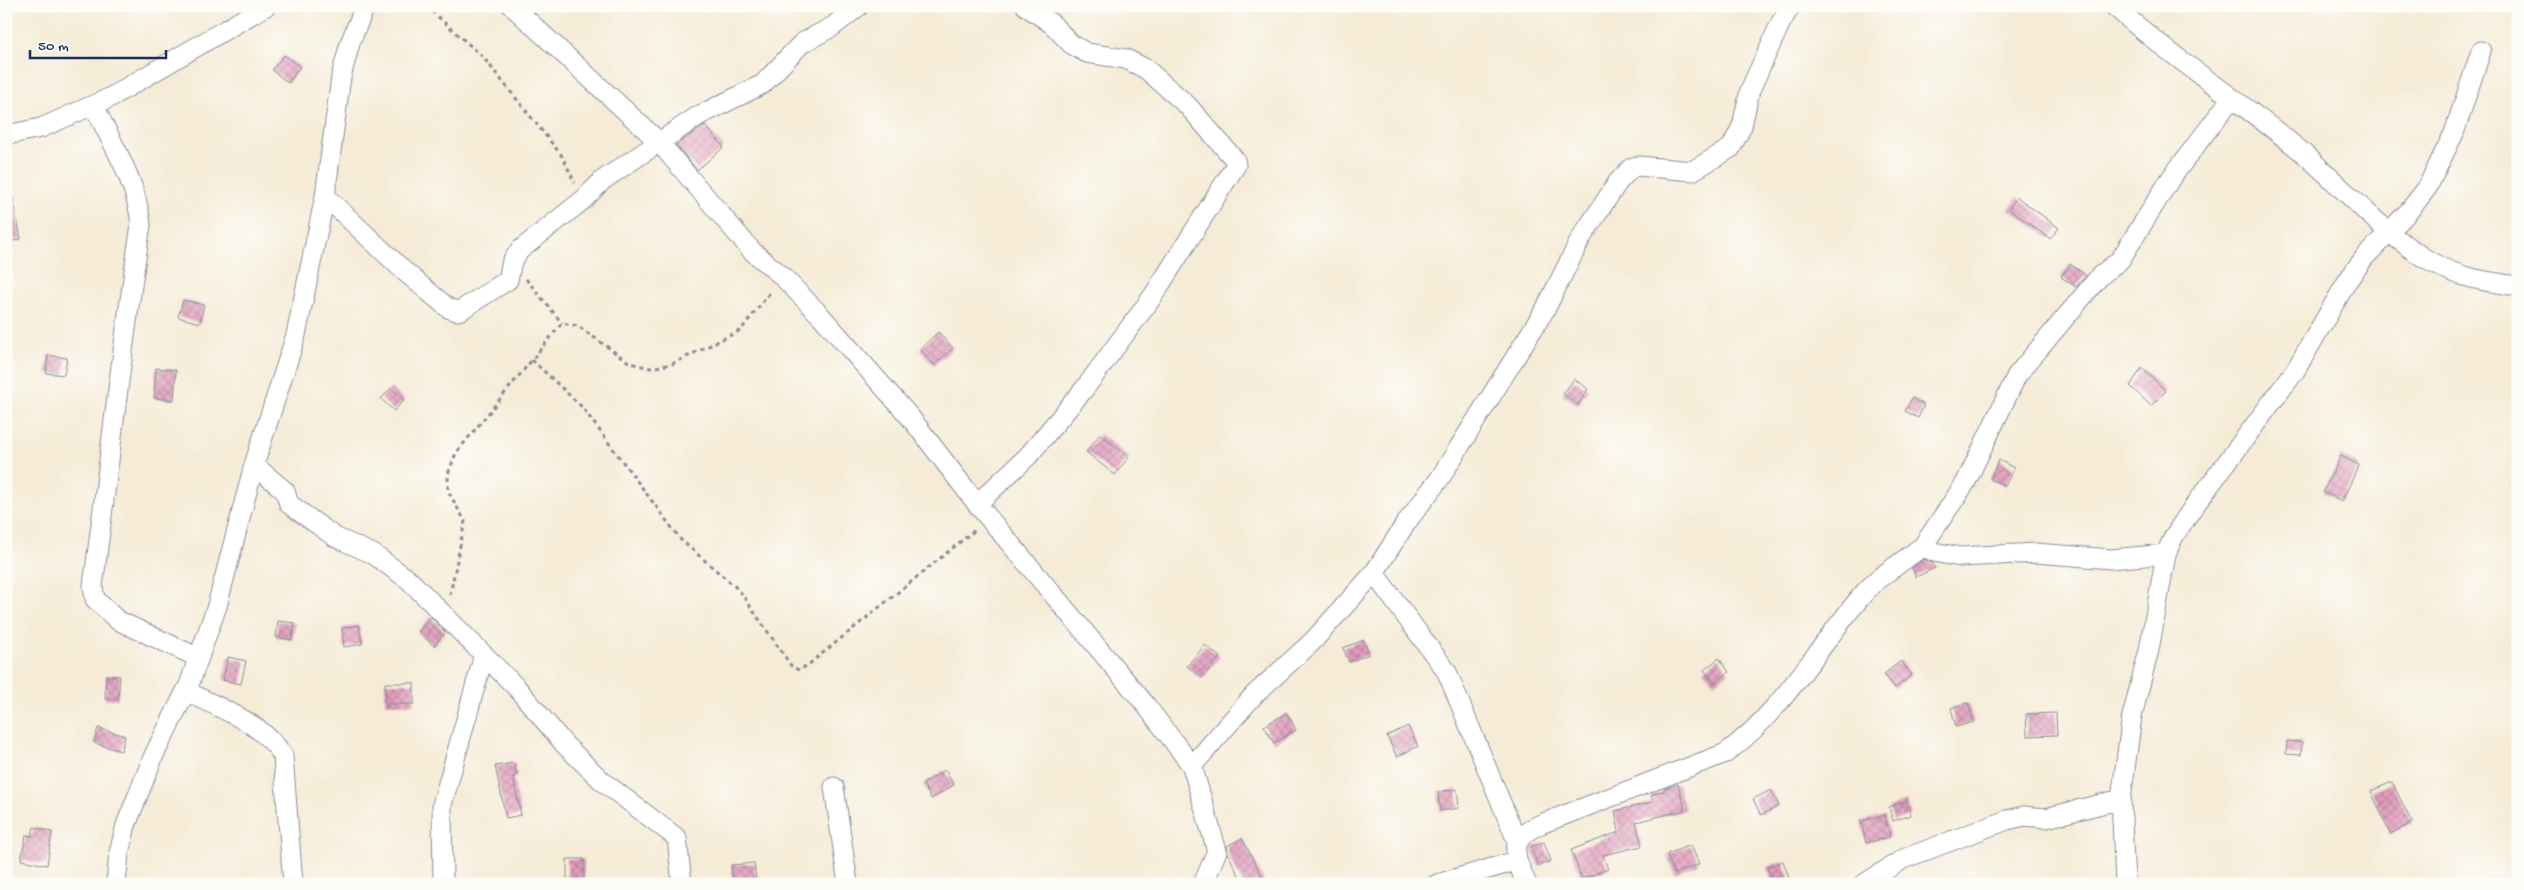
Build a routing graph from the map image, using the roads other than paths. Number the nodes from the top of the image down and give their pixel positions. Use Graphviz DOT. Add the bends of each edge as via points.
graph roads {
  1 [pos="266,6"];
  2 [pos="365,6"];
  3 [pos="512,6"];
  4 [pos="859,6"];
  5 [pos="1791,6"];
  6 [pos="2114,6"];
  7 [pos="1029,7"];
  8 [pos="2481,51"];
  9 [pos="2231,99"];
  10 [pos="94,106"];
  11 [pos="6,135"];
  12 [pos="658,141"];
  13 [pos="325,196"];
  14 [pos="2389,230"];
  15 [pos="2518,286"];
  16 [pos="254,465"];
  17 [pos="983,511"];
  18 [pos="1923,546"];
  19 [pos="2166,554"];
  20 [pos="1374,573"];
  21 [pos="484,655"];
  22 [pos="199,658"];
  23 [pos="186,691"];
  24 [pos="1192,766"];
  25 [pos="834,787"];
  26 [pos="2121,799"];
  27 [pos="1517,841"];
  28 [pos="1516,861"];
  29 [pos="116,884"];
  30 [pos="293,884"];
  31 [pos="443,884"];
  32 [pos="682,884"];
  33 [pos="848,884"];
  34 [pos="1203,884"];
  35 [pos="1437,884"];
  36 [pos="1527,884"];
  37 [pos="1864,884"];
  38 [pos="2126,884"];
  1 -- 10 [label="street"];
  2 -- 13 [label="street" via="341,77"];
  3 -- 12 [label="street"];
  4 -- 12 [label="street" via="832,27 802,43 762,84 698,116"];
  5 -- 20 [label="street" via="1780,22 1750,90 1742,126 1731,148 1692,171 1638,166 1631,168 1618,182 1581,238 1546,308 1440,478"];
  6 -- 9 [label="street"];
  7 -- 17 [label="street" via="1071,44 1087,52 1126,59 1146,69 1188,106 1236,165 1153,296 1085,388"];
  8 -- 14 [label="street" via="2454,133 2428,188"];
  9 -- 14 [label="street" via="2300,151"];
  9 -- 18 [label="street" via="2171,178 2120,260 2100,276 2017,375 1966,482"];
  10 -- 11 [label="street" via="41,128"];
  10 -- 22 [label="street" via="126,172 139,207 141,225 123,339 93,586 95,599 117,620"];
  12 -- 13 [label="street" via="603,180 520,250 512,261 508,280 501,286 457,312 404,271"];
  12 -- 17 [label="street" via="752,250 782,276 910,417"];
  13 -- 16 [label="street" via="303,307"];
  14 -- 15 [label="street" via="2417,253 2449,271 2491,284"];
  14 -- 19 [label="street" via="2348,280 2295,371 2192,509"];
  16 -- 21 [label="street" via="285,490 289,504 335,537 386,562 409,580"];
  16 -- 22 [label="street" via="217,606"];
  17 -- 24 [label="street" via="1145,704"];
  18 -- 19 [label="street" via="1934,552 1960,557 2036,553 2111,559"];
  18 -- 27 [label="street" via="1864,592 1750,736 1726,753 1541,824"];
  19 -- 26 [label="street" via="2149,650 2132,716"];
  20 -- 24 [label="street" via="1312,642 1254,695"];
  20 -- 27 [label="street" via="1447,672"];
  21 -- 31 [label="street" via="442,805"];
  21 -- 32 [label="street" via="602,781 677,838"];
  22 -- 23 [label="street"];
  23 -- 29 [label="street" via="154,755 126,825"];
  23 -- 30 [label="street" via="251,725 276,744 283,756"];
  24 -- 34 [label="street" via="1217,851"];
  25 -- 33 [label="street"];
  26 -- 37 [label="street" via="2046,818 2024,816 2007,820 1903,859"];
  26 -- 38 [label="street"];
  27 -- 28 [label="street"];
  28 -- 35 [label="street"];
  28 -- 36 [label="street"];
}
